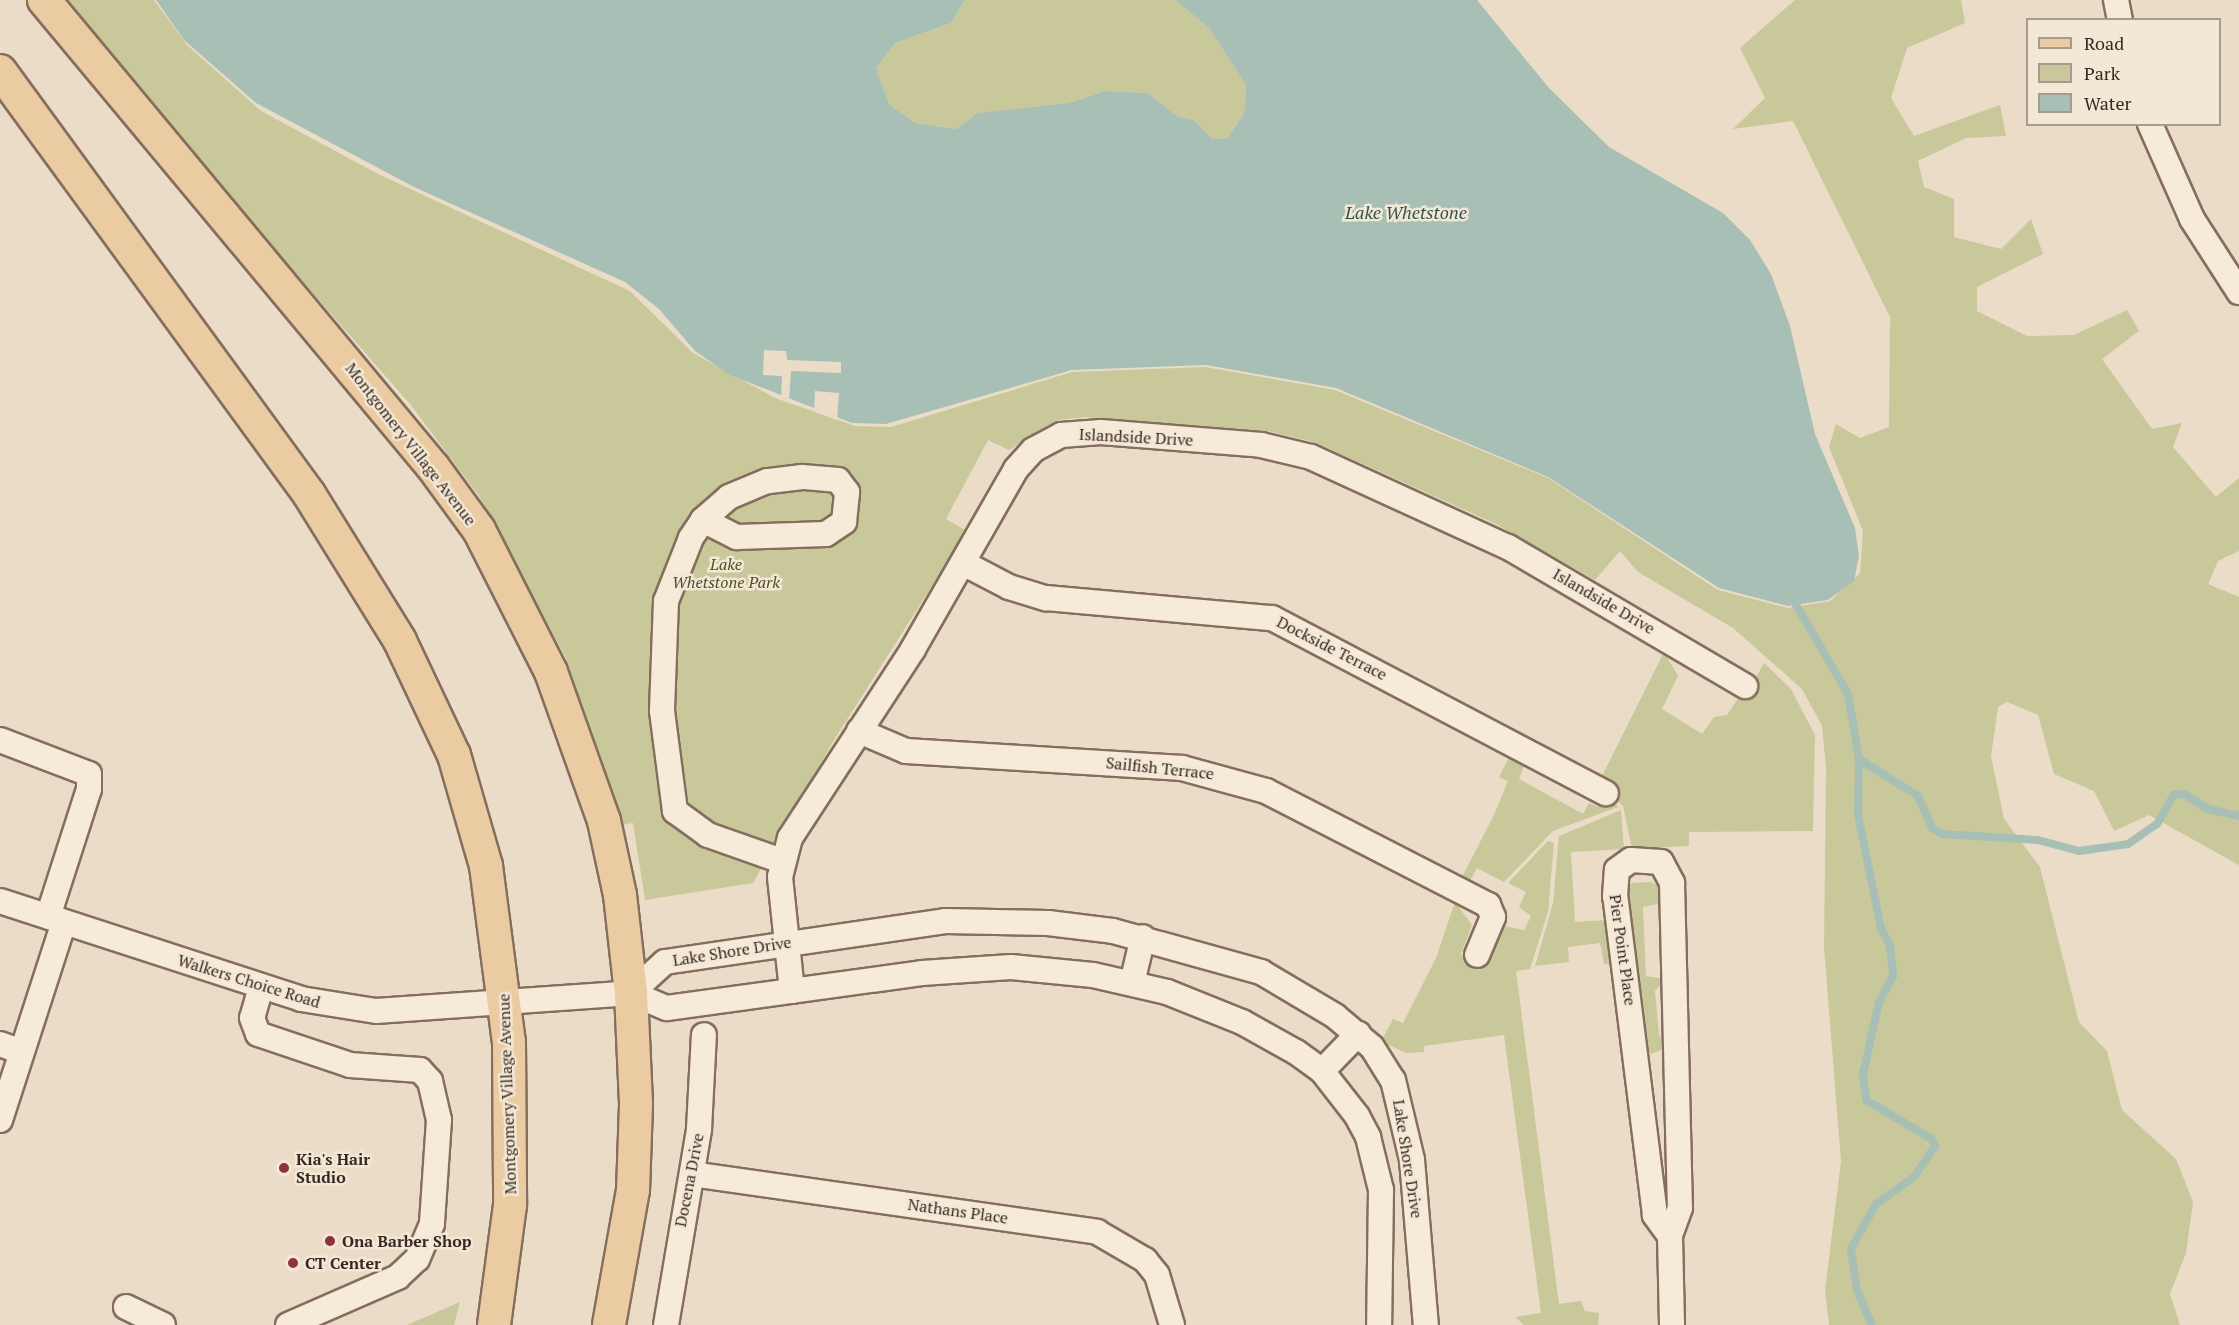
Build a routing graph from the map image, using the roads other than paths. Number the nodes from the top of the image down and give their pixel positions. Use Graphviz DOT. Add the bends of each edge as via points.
graph roads {
  1 [pos="44,0"];
  2 [pos="2116,0"];
  3 [pos="2120,18"];
  4 [pos="0,71"];
  5 [pos="2151,126"];
  6 [pos="2238,288"];
  7 [pos="703,520"];
  8 [pos="965,564"];
  9 [pos="1745,686"];
  10 [pos="859,731"];
  11 [pos="0,740"];
  12 [pos="1606,793"];
  13 [pos="782,861"];
  14 [pos="0,901"];
  15 [pos="56,919"];
  16 [pos="1143,937"];
  17 [pos="786,942"];
  18 [pos="1477,955"];
  19 [pos="1132,983"];
  20 [pos="261,987"];
  21 [pos="792,991"];
  22 [pos="631,993"];
  23 [pos="507,1003"];
  24 [pos="1358,1034"];
  25 [pos="704,1035"];
  26 [pos="11,1048"];
  27 [pos="1675,1060"];
  28 [pos="1639,1064"];
  29 [pos="1322,1071"];
  30 [pos="0,1120"];
  31 [pos="1679,1159"];
  32 [pos="1650,1161"];
  33 [pos="692,1174"];
  34 [pos="1670,1236"];
  35 [pos="126,1307"];
  36 [pos="163,1325"];
  37 [pos="288,1325"];
  38 [pos="494,1325"];
  39 [pos="609,1325"];
  40 [pos="666,1325"];
  41 [pos="1172,1325"];
  42 [pos="1379,1325"];
  43 [pos="1426,1325"];
  44 [pos="1672,1325"];
  1 -- 22 [label="main road, Montgomery Village Avenue" via="387,408 479,530 526,615 581,750 620,895"];
  2 -- 3 [label="street"];
  4 -- 23 [label="main road, Montgomery Village Avenue" via="309,494 400,641 431,699 472,811 486,866"];
  5 -- 6 [label="street" via="2192,219"];
  7 -- 7 [label="street" via="729,497 767,481 824,478 842,482 847,492 844,522 822,535 731,536"];
  7 -- 13 [label="street" via="672,575 664,615 662,702 672,800 677,814 692,827"];
  8 -- 9 [label="street, Islandside Drive" via="1016,469 1050,438 1101,432 1261,445 1311,457 1438,512 1569,580"];
  8 -- 10 [label="street, Islandside Drive"];
  8 -- 12 [label="street, Dockside Terrace" via="1009,587 1046,598 1272,618"];
  10 -- 13 [label="street, Islandside Drive" via="790,838"];
  10 -- 18 [label="street, Sailfish Terrace" via="906,751 1170,767 1234,779 1488,905 1493,917"];
  11 -- 15 [label="street" via="89,774 89,789"];
  13 -- 17 [label="street, Islandside Drive"];
  14 -- 15 [label="street, Walkers Choice Road"];
  15 -- 20 [label="street, Walkers Choice Road"];
  15 -- 26 [label="street"];
  16 -- 17 [label="street, Lake Shore Drive" via="985,920 904,924"];
  16 -- 19 [label="street"];
  16 -- 24 [label="street, Lake Shore Drive" via="1261,972 1311,998"];
  17 -- 21 [label="street, Islandside Drive"];
  17 -- 22 [label="street, Lake Shore Drive" via="665,962"];
  19 -- 21 [label="street, Lake Shore Drive" via="1011,967"];
  19 -- 29 [label="street, Lake Shore Drive" via="1242,1022"];
  20 -- 23 [label="street, Walkers Choice Road" via="321,1004 376,1011"];
  20 -- 37 [label="street" via="252,1018 258,1034 350,1065 425,1072 440,1126 432,1224 417,1259 398,1277"];
  21 -- 22 [label="street, Lake Shore Drive" via="667,1008"];
  22 -- 23 [label="street, Walkers Choice Road"];
  22 -- 39 [label="main road, Montgomery Village Avenue" via="636,1105 633,1190"];
  23 -- 38 [label="main road, Montgomery Village Avenue" via="510,1205"];
  24 -- 29 [label="street"];
  24 -- 43 [label="street, Lake Shore Drive" via="1385,1062 1407,1131"];
  25 -- 33 [label="street, Docena Drive" via="704,1092"];
  26 -- 30 [label="street"];
  27 -- 28 [label="street"];
  27 -- 28 [label="street, Pier Point Place" via="1670,873 1661,862 1631,860 1617,870 1614,880"];
  27 -- 31 [label="street, Pier Point Place"];
  28 -- 32 [label="street, Pier Point Place"];
  29 -- 42 [label="street, Lake Shore Drive" via="1357,1116 1377,1162 1382,1222"];
  31 -- 32 [label="street"];
  31 -- 34 [label="street, Pier Point Place" via="1680,1208"];
  32 -- 34 [label="street, Pier Point Place" via="1655,1215"];
  33 -- 40 [label="street, Docena Drive"];
  33 -- 41 [label="street, Nathans Place" via="1097,1232 1145,1260 1157,1275"];
  34 -- 44 [label="street, Pier Point Place"];
  35 -- 36 [label="street"];
}
